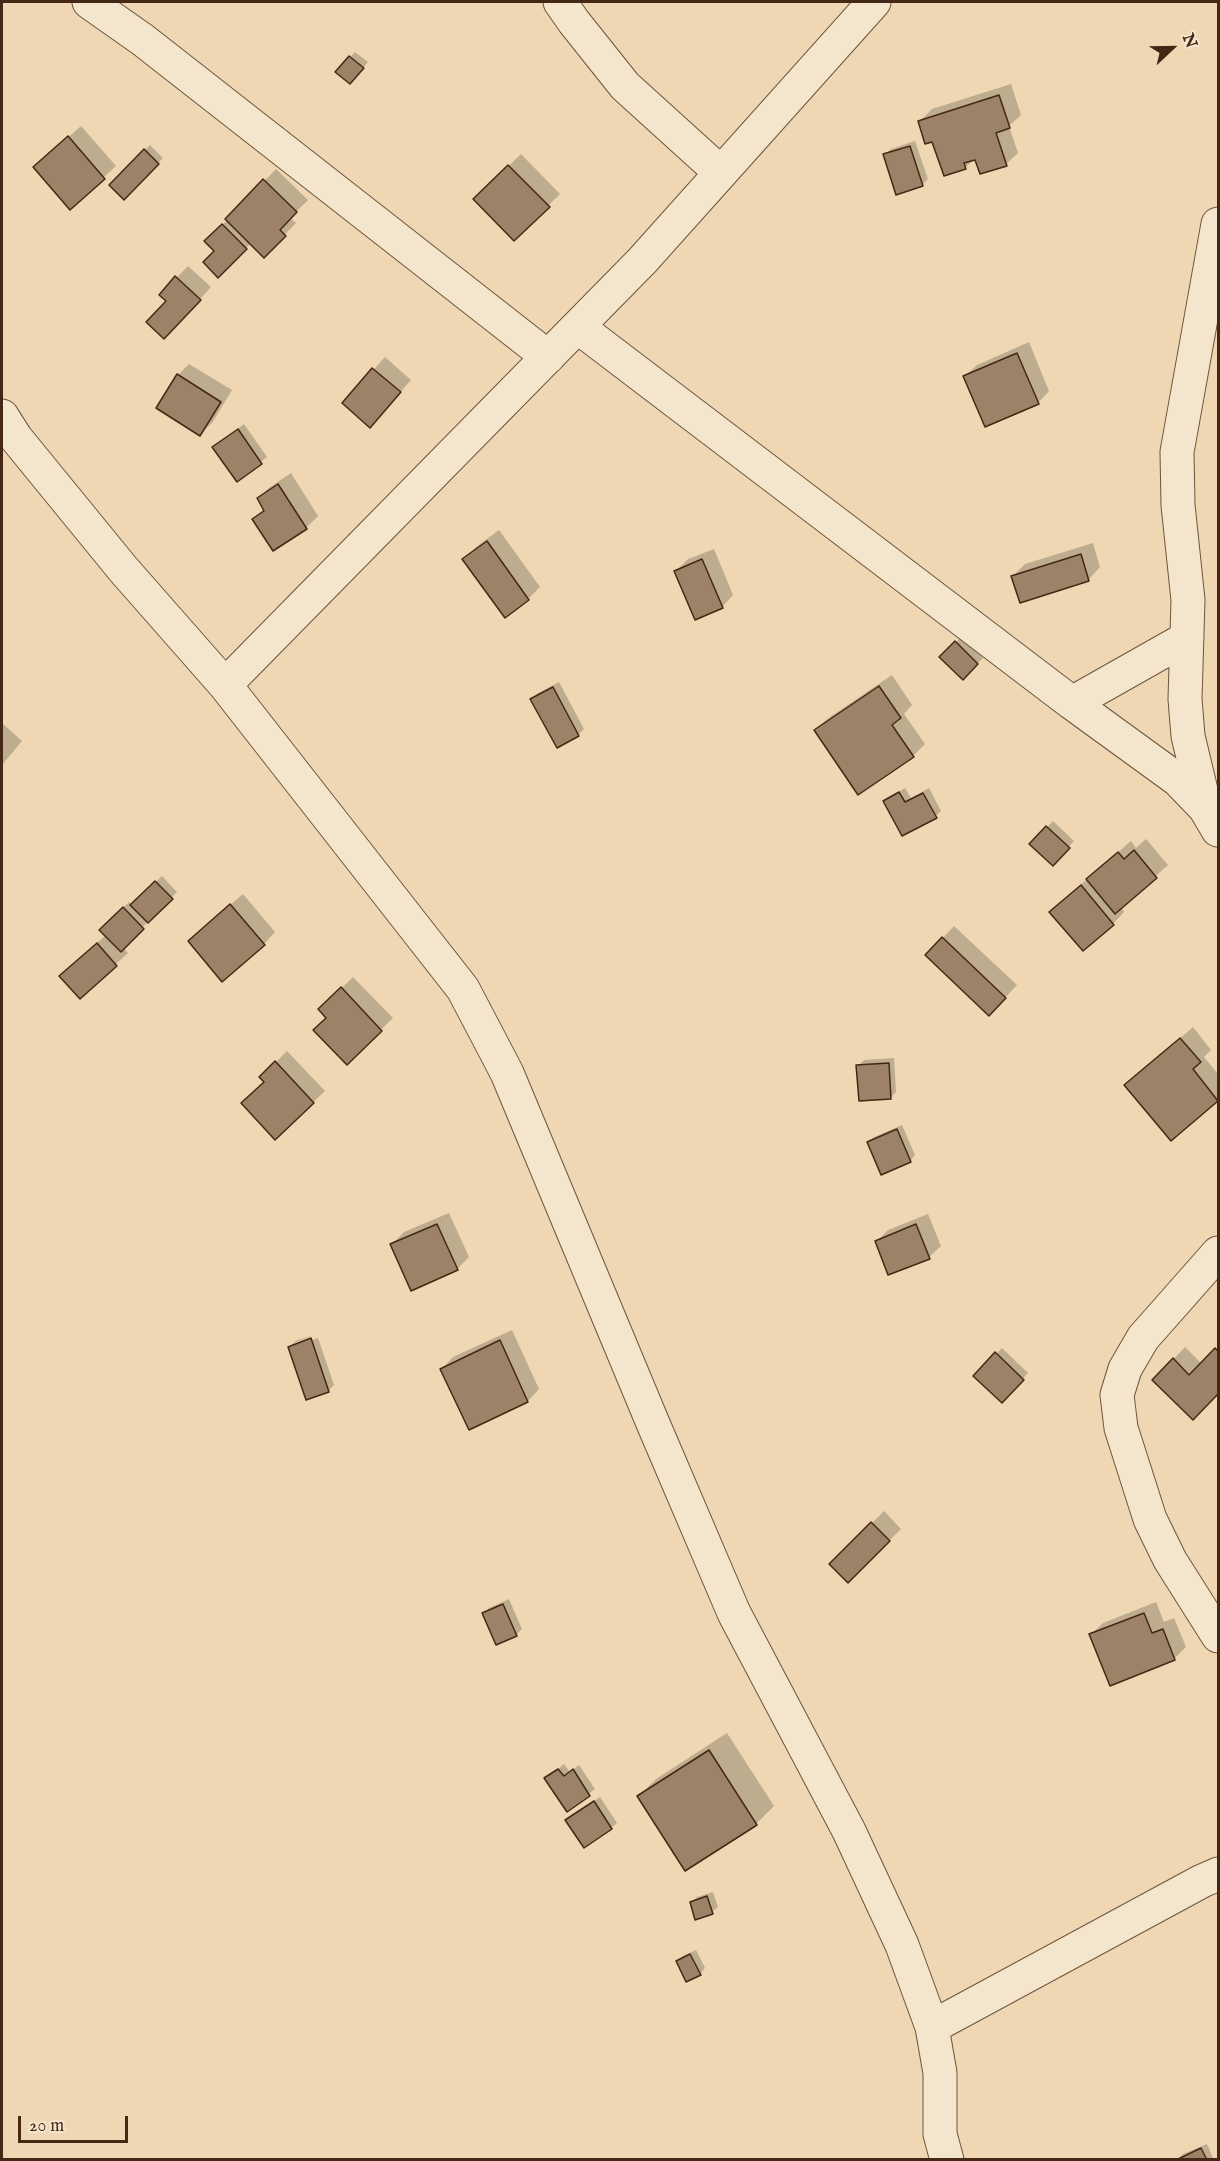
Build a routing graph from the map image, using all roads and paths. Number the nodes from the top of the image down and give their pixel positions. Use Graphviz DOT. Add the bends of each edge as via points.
graph roads {
  1 [pos="89,2"];
  2 [pos="560,2"];
  3 [pos="874,2"];
  4 [pos="721,173"];
  5 [pos="1218,224"];
  6 [pos="1215,263"];
  7 [pos="578,327"];
  8 [pos="548,357"];
  9 [pos="2,416"];
  10 [pos="1187,638"];
  11 [pos="225,685"];
  12 [pos="1072,703"];
  13 [pos="1212,819"];
  14 [pos="1218,1253"];
  15 [pos="1218,1636"];
  16 [pos="1218,1875"];
  17 [pos="932,2027"];
  18 [pos="947,2160"];
  1 -- 8 [label="street"];
  2 -- 4 [label="street" via="625,86"];
  3 -- 4 [label="street"];
  4 -- 7 [label="street"];
  5 -- 6 [label="street"];
  6 -- 10 [label="street" via="1177,452 1188,600"];
  7 -- 8 [label="street"];
  7 -- 12 [label="street"];
  8 -- 11 [label="street"];
  9 -- 11 [label="street" via="123,569"];
  10 -- 12 [label="street"];
  10 -- 13 [label="street" via="1188,736"];
  11 -- 17 [label="street" via="463,989 507,1073 734,1613 849,1831 902,1945"];
  12 -- 13 [label="street" via="1178,780"];
  14 -- 15 [label="street" via="1143,1338 1125,1368 1118,1395 1121,1428 1150,1519 1170,1560"];
  16 -- 17 [label="street"];
  17 -- 18 [label="street" via="940,2073 940,2134"];
}
